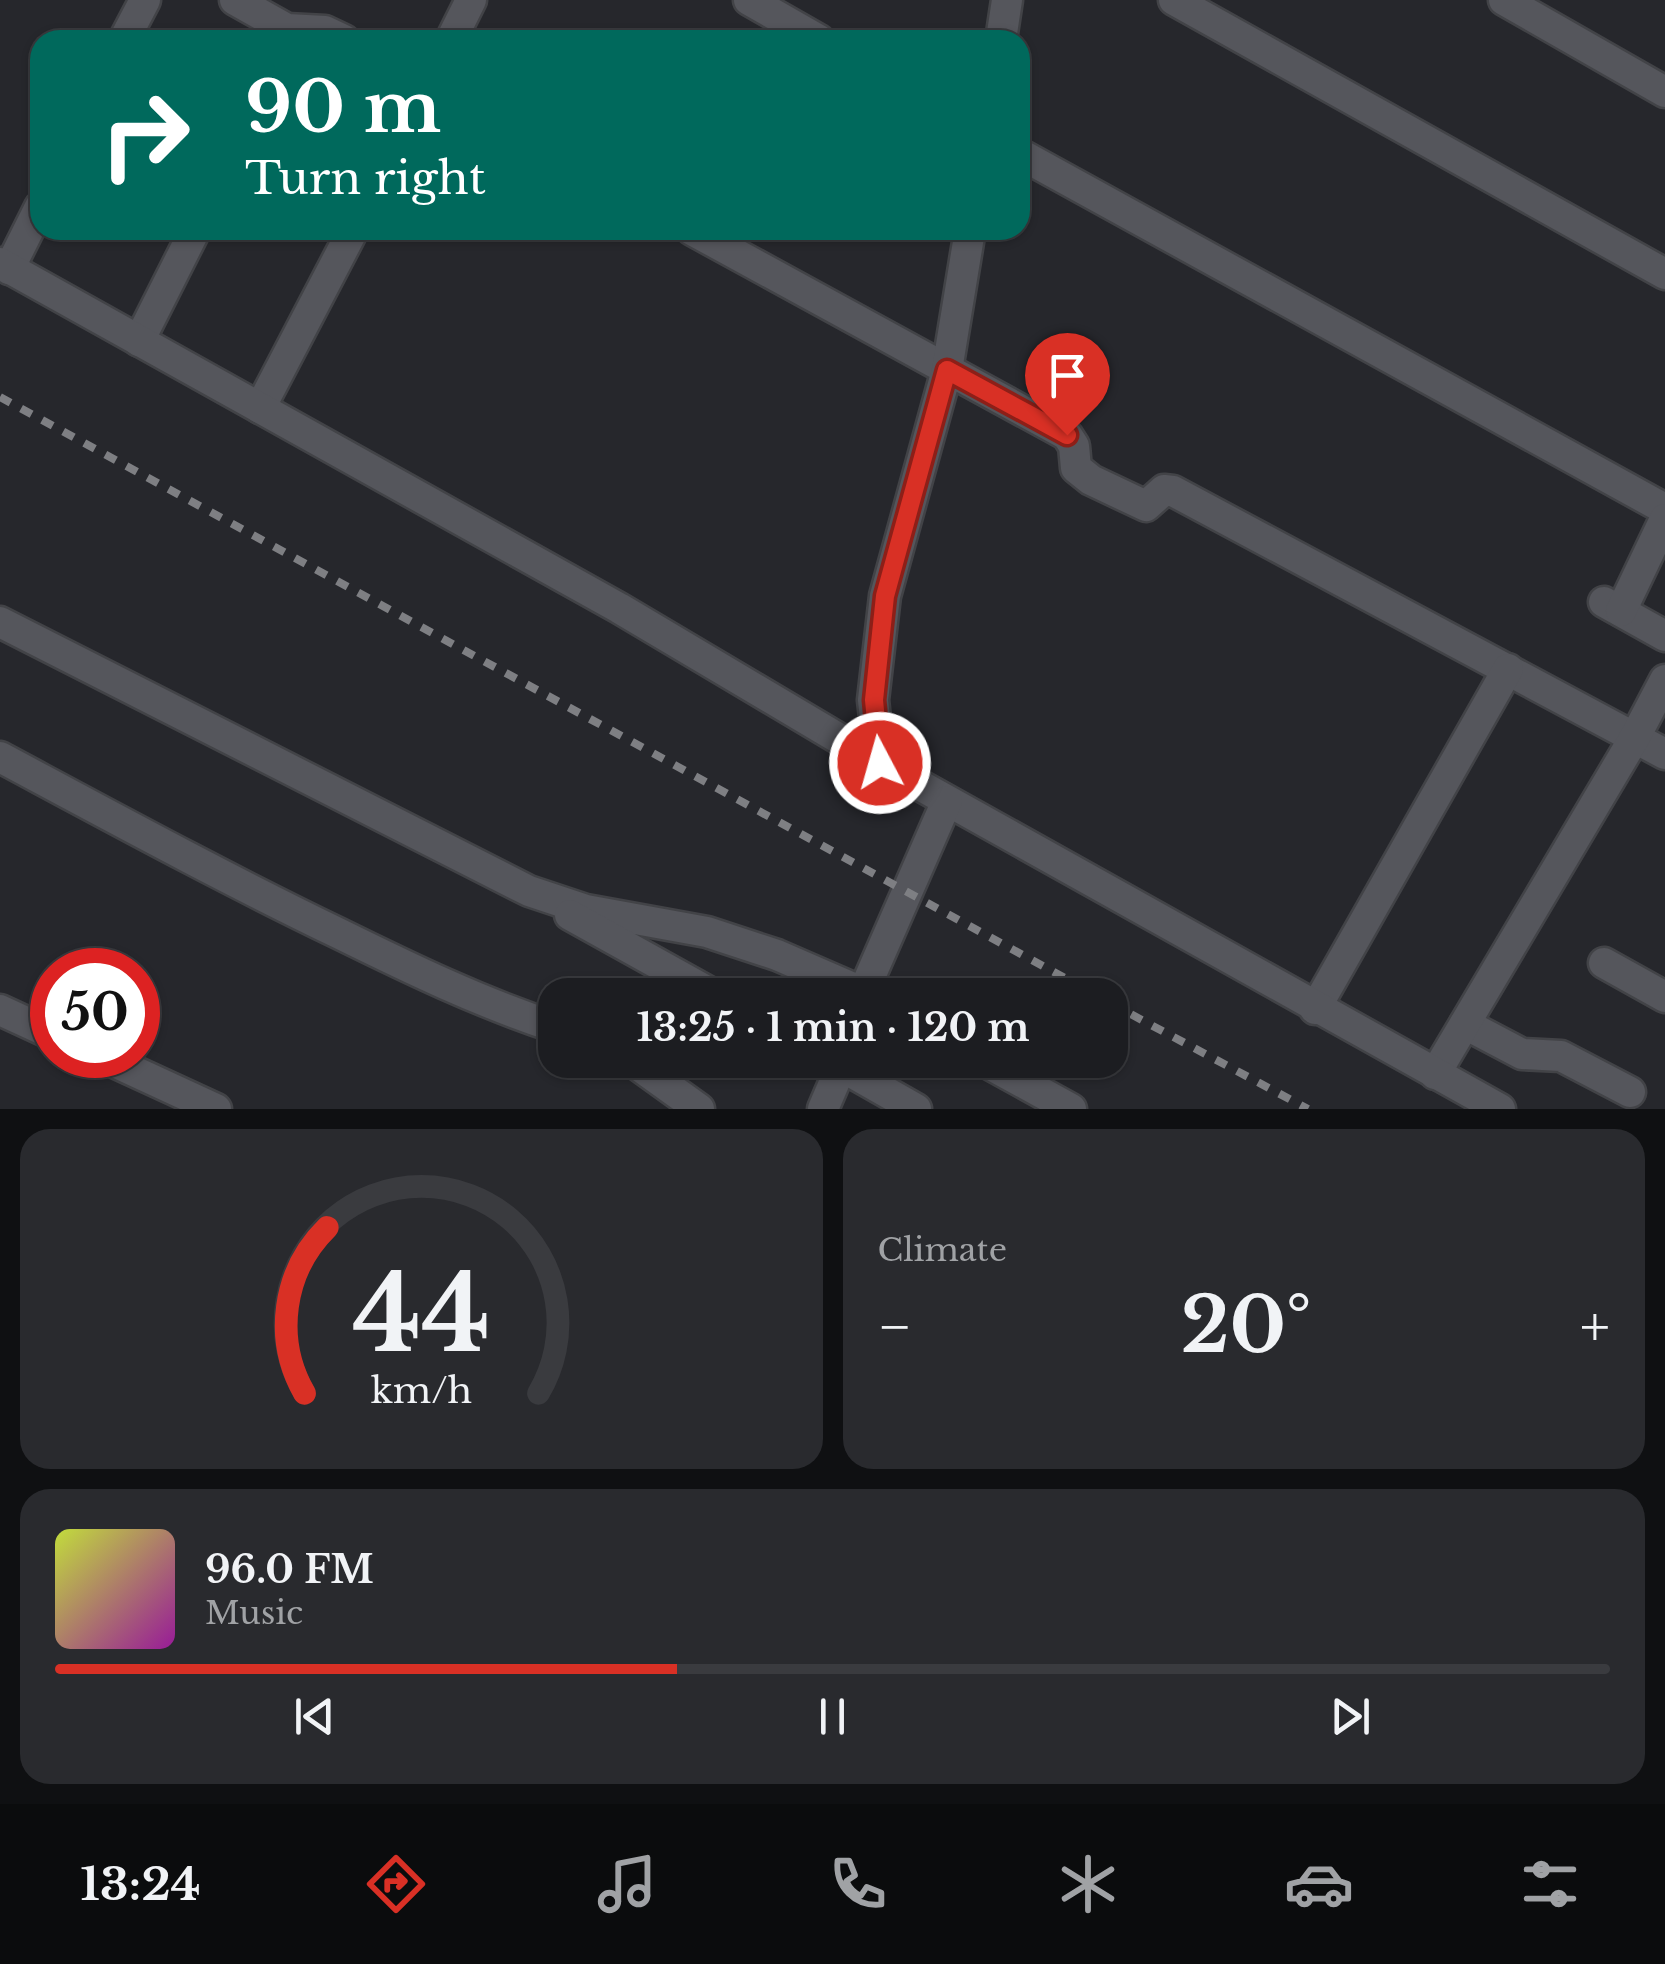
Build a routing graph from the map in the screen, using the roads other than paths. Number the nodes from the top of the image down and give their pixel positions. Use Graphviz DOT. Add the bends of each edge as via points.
graph roads {
  1 [pos="235,0"];
  2 [pos="471,0"];
  3 [pos="750,0"];
  4 [pos="1007,0"];
  5 [pos="1174,0"];
  6 [pos="1504,0"];
  7 [pos="134,4"];
  8 [pos="127,30"];
  9 [pos="284,30"];
  10 [pos="456,30"];
  11 [pos="802,30"];
  12 [pos="1002,30"];
  13 [pos="1665,92"];
  14 [pos="1030,160"];
  15 [pos="30,225"];
  16 [pos="190,240"];
  17 [pos="348,240"];
  18 [pos="710,240"];
  19 [pos="968,240"];
  20 [pos="5,266"];
  21 [pos="1665,274"];
  22 [pos="139,341"];
  23 [pos="947,370"];
  24 [pos="260,408"];
  25 [pos="1665,510"];
  26 [pos="1665,519"];
  27 [pos="0,622"];
  28 [pos="1665,636"];
  29 [pos="1508,669"];
  30 [pos="1665,680"];
  31 [pos="1634,737"];
  32 [pos="1665,754"];
  33 [pos="0,756"];
  34 [pos="880,763"];
  35 [pos="947,801"];
  36 [pos="528,892"];
  37 [pos="1604,962"];
  38 [pos="683,978"];
  39 [pos="829,978"];
  40 [pos="872,978"];
  41 [pos="1665,998"];
  42 [pos="1315,1009"];
  43 [pos="0,1010"];
  44 [pos="538,1020"];
  45 [pos="30,1024"];
  46 [pos="1465,1024"];
  47 [pos="1435,1074"];
  48 [pos="144,1078"];
  49 [pos="656,1078"];
  50 [pos="834,1078"];
  51 [pos="865,1078"];
  52 [pos="1015,1078"];
  53 [pos="1630,1092"];
  54 [pos="196,1105"];
  55 [pos="699,1109"];
  56 [pos="823,1109"];
  57 [pos="916,1109"];
  58 [pos="1071,1109"];
  59 [pos="1500,1109"];
  1 -- 9 [label="street"];
  2 -- 10 [label="street"];
  3 -- 11 [label="street"];
  4 -- 12 [label="street"];
  5 -- 21 [label="street"];
  6 -- 13 [label="street"];
  7 -- 8 [label="street"];
  14 -- 25 [label="street"];
  15 -- 20 [label="street"];
  16 -- 22 [label="street"];
  17 -- 24 [label="street"];
  18 -- 23 [label="street"];
  19 -- 23 [label="street"];
  20 -- 22 [label="street"];
  22 -- 24 [label="street"];
  23 -- 29 [label="street" via="1067,435 1076,468 1090,480 1146,506 1164,490 1173,491"];
  23 -- 34 [label="street" via="885,596 874,700"];
  24 -- 34 [label="street"];
  26 -- 28 [label="street" via="1612,607"];
  27 -- 36 [label="street"];
  29 -- 31 [label="street"];
  29 -- 42 [label="street"];
  30 -- 31 [label="street"];
  31 -- 32 [label="street"];
  31 -- 46 [label="street"];
  33 -- 44 [label="street" via="408,968"];
  34 -- 35 [label="street"];
  35 -- 40 [label="street"];
  35 -- 42 [label="street"];
  36 -- 38 [label="street"];
  36 -- 39 [label="street" via="707,932"];
  37 -- 41 [label="street"];
  42 -- 47 [label="street"];
  43 -- 45 [label="street"];
  46 -- 47 [label="street"];
  46 -- 53 [label="street" via="1522,1054 1560,1056"];
  47 -- 59 [label="street"];
  48 -- 54 [label="street"];
  49 -- 55 [label="street"];
  50 -- 56 [label="street"];
  51 -- 57 [label="street"];
  52 -- 58 [label="street"];
}
